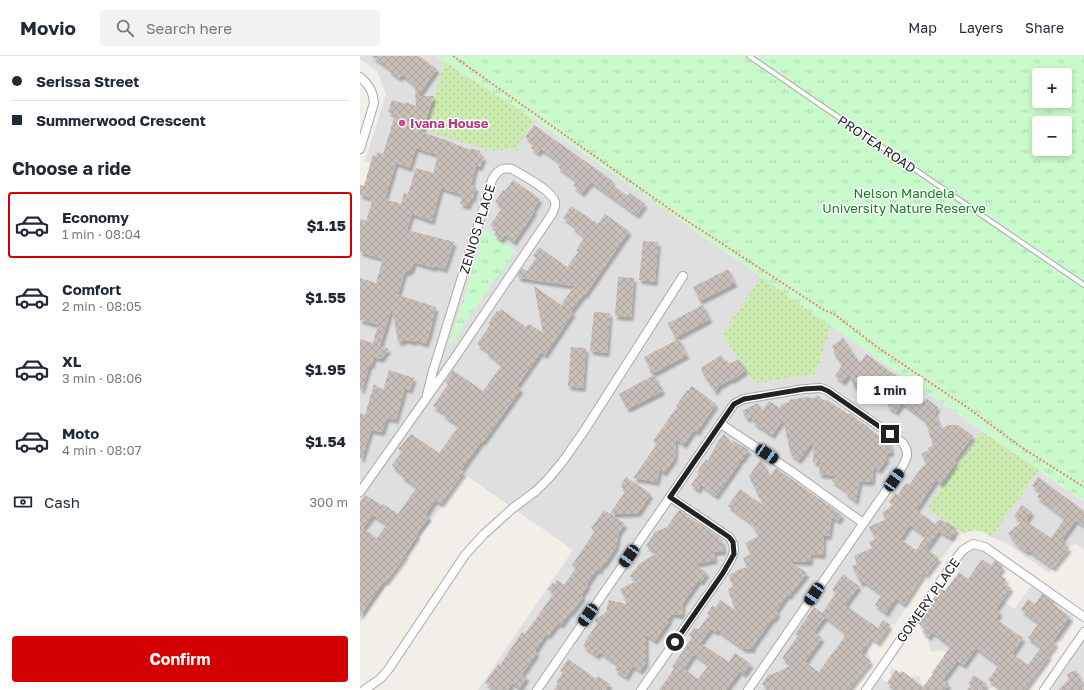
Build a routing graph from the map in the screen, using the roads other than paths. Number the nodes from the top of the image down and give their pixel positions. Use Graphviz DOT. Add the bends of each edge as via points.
graph roads {
  1 [pos="749,56"];
  2 [pos="360,77"];
  3 [pos="360,149"];
  4 [pos="683,276"];
  5 [pos="1084,285"];
  6 [pos="427,395"];
  7 [pos="721,424"];
  8 [pos="360,492"];
  9 [pos="670,497"];
  10 [pos="863,523"];
  11 [pos="1084,616"];
  12 [pos="1084,632"];
  13 [pos="364,690"];
  14 [pos="537,690"];
  15 [pos="641,690"];
  16 [pos="748,690"];
  17 [pos="866,690"];
  18 [pos="1044,690"];
  1 -- 5 [label="lane, PROTEA ROAD"];
  2 -- 3 [label="street" via="370,86 374,103"];
  4 -- 13 [label="street" via="563,461 536,491 513,508 474,544 388,670"];
  6 -- 6 [label="street, ZENIOS PLACE" via="454,360 556,207 552,194 512,169 500,170 492,180"];
  6 -- 8 [label="street, ZENIOS PLACE"];
  7 -- 9 [label="street"];
  7 -- 10 [label="street" via="785,466"];
  7 -- 10 [label="street" via="734,404 744,399 815,387 835,396 907,448 906,460 901,469"];
  9 -- 14 [label="street"];
  9 -- 15 [label="street" via="729,537 733,542 734,554"];
  10 -- 16 [label="street"];
  11 -- 17 [label="street, GOMERY PLACE" via="985,547 972,544 958,556"];
  12 -- 18 [label="street"];
}
